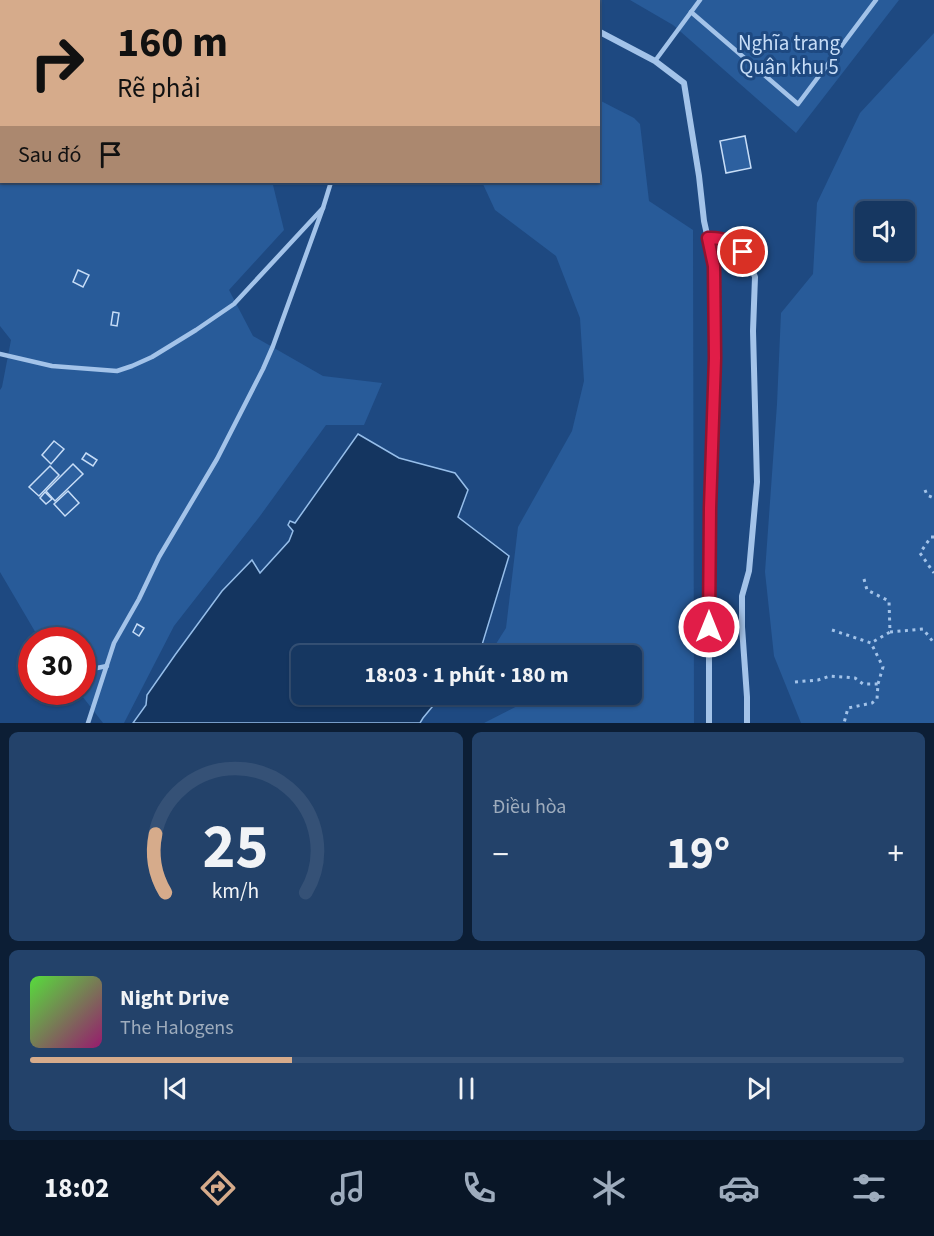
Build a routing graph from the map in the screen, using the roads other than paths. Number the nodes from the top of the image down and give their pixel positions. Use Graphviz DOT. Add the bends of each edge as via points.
graph roads {
  1 [pos="700,0"];
  2 [pos="876,0"];
  3 [pos="692,12"];
  4 [pos="600,32"];
  5 [pos="655,61"];
  6 [pos="331,183"];
  7 [pos="323,208"];
  8 [pos="708,238"];
  9 [pos="0,354"];
  10 [pos="107,666"];
  11 [pos="96,668"];
  12 [pos="88,723"];
  13 [pos="709,723"];
  14 [pos="747,723"];
  1 -- 3 [label="lane"];
  2 -- 3 [label="lane" via="798,104"];
  3 -- 5 [label="lane"];
  4 -- 5 [label="street"];
  5 -- 8 [label="street" via="684,83"];
  6 -- 7 [label="lane"];
  7 -- 9 [label="lane" via="234,304 152,357 117,371 52,366"];
  7 -- 10 [label="lane" via="263,369 217,459 159,557 114,643"];
  8 -- 13 [label="street" via="714,266 715,358"];
  8 -- 14 [label="street" via="733,242 743,252 755,278 757,482 749,571 742,596"];
  10 -- 11 [label="lane"];
  10 -- 12 [label="lane"];
}
